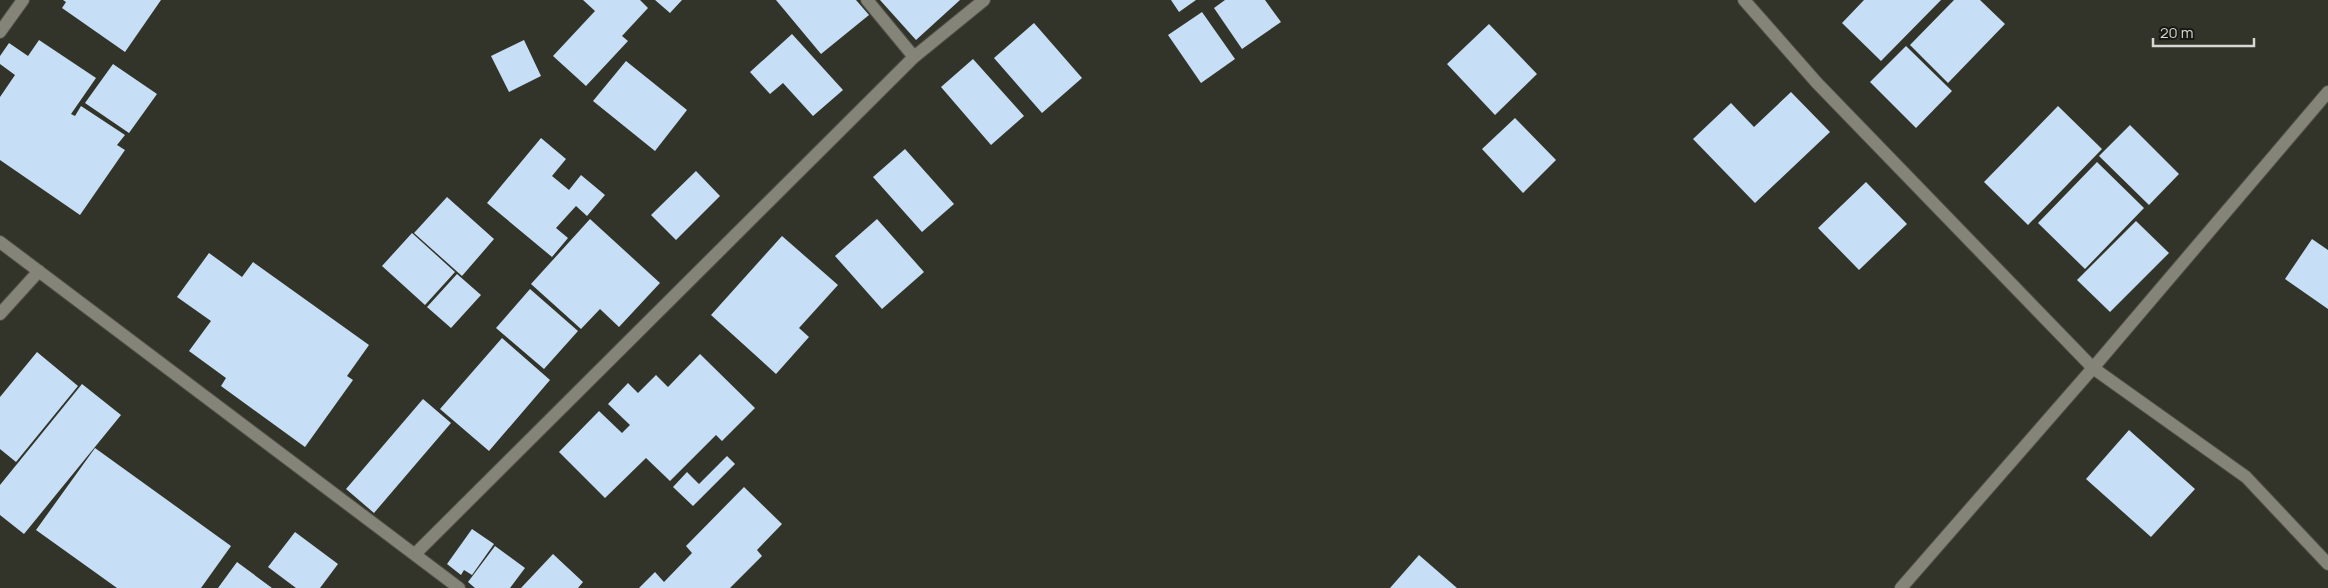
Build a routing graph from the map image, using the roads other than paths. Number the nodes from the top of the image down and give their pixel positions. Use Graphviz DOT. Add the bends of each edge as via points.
graph roads {
  1 [pos="23,0"];
  2 [pos="867,0"];
  3 [pos="984,0"];
  4 [pos="1744,0"];
  5 [pos="0,32"];
  6 [pos="914,57"];
  7 [pos="2328,92"];
  8 [pos="0,242"];
  9 [pos="39,271"];
  10 [pos="0,314"];
  11 [pos="2093,368"];
  12 [pos="415,554"];
  13 [pos="2328,564"];
  14 [pos="458,588"];
  15 [pos="1902,588"];
  1 -- 5 [label="street"];
  2 -- 6 [label="street"];
  3 -- 6 [label="street"];
  4 -- 11 [label="street" via="1818,83"];
  6 -- 12 [label="street"];
  7 -- 11 [label="street"];
  8 -- 9 [label="street"];
  9 -- 10 [label="street"];
  9 -- 12 [label="street"];
  11 -- 13 [label="street" via="2246,478"];
  11 -- 15 [label="street"];
  12 -- 14 [label="street"];
}
